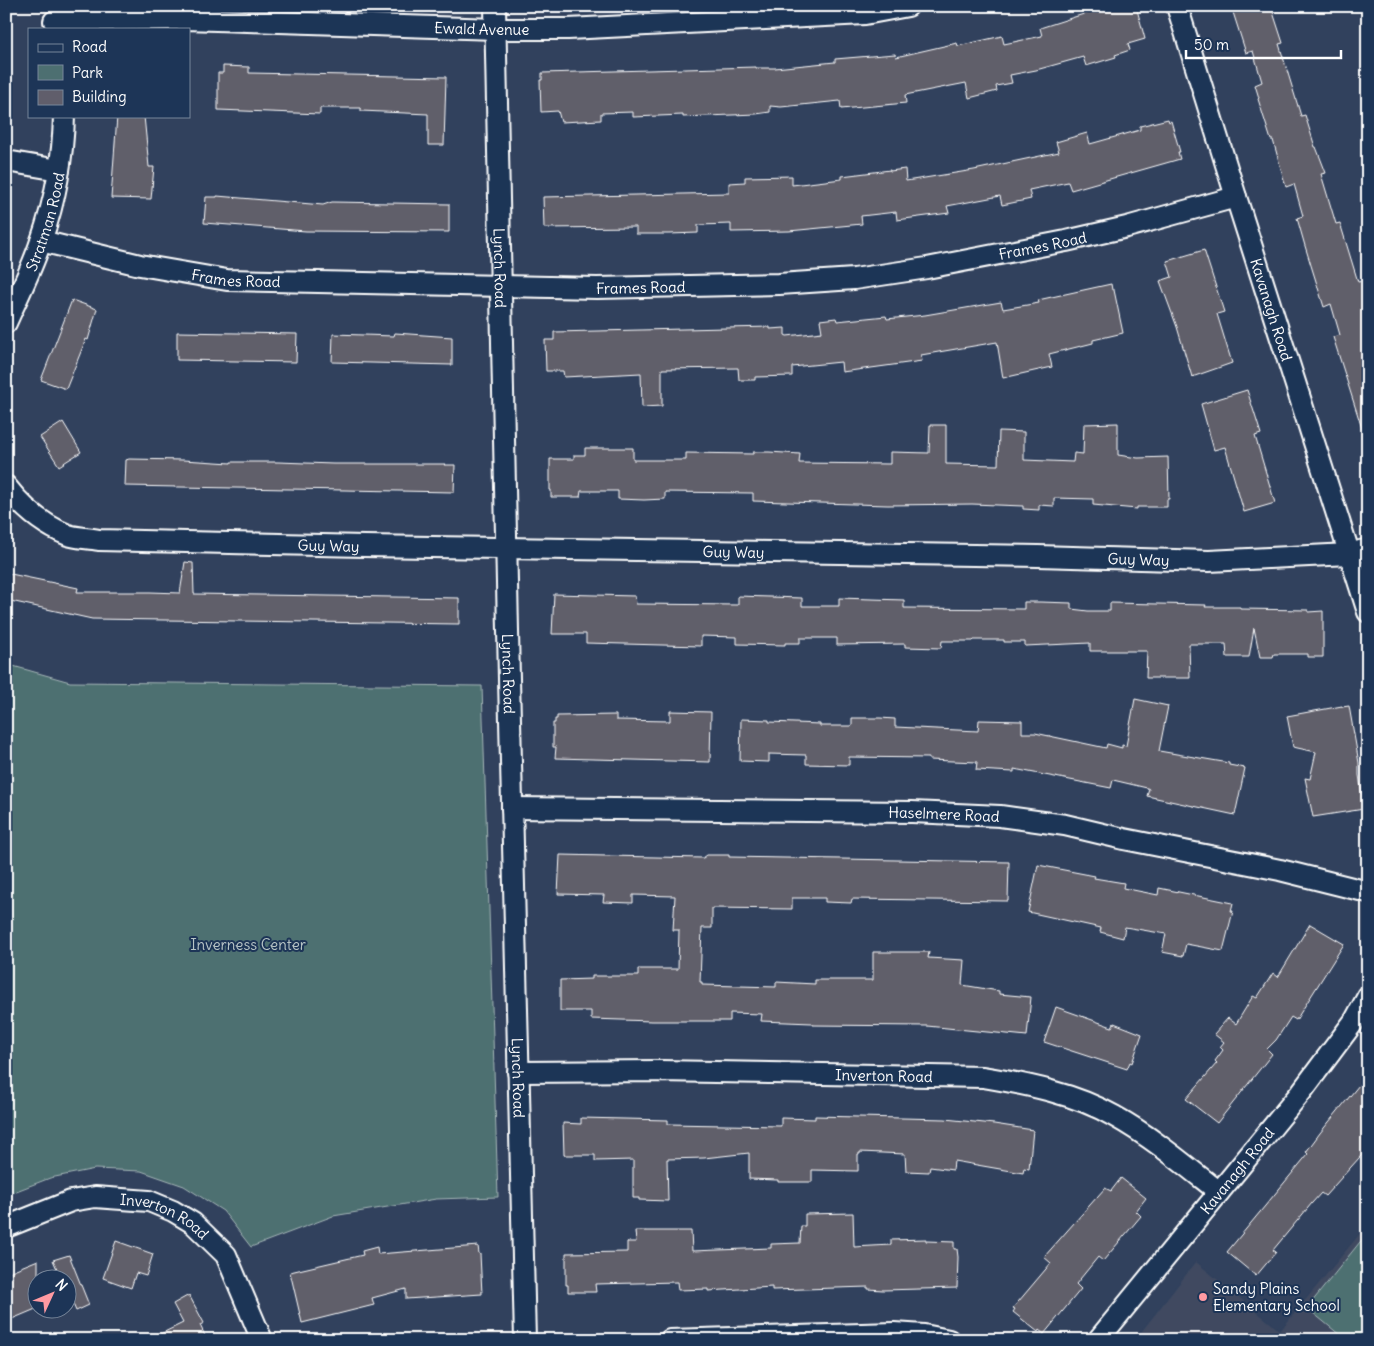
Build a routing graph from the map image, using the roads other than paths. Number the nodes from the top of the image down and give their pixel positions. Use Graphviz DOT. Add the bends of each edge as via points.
graph roads {
  1 [pos="495,6"];
  2 [pos="908,6"];
  3 [pos="1177,6"];
  4 [pos="54,19"];
  5 [pos="496,29"];
  6 [pos="64,118"];
  7 [pos="6,161"];
  8 [pos="59,170"];
  9 [pos="1236,197"];
  10 [pos="41,241"];
  11 [pos="501,286"];
  12 [pos="6,323"];
  13 [pos="6,486"];
  14 [pos="506,548"];
  15 [pos="1358,551"];
  16 [pos="1368,612"];
  17 [pos="512,808"];
  18 [pos="1368,892"];
  19 [pos="1368,996"];
  20 [pos="518,1072"];
  21 [pos="1219,1192"];
  22 [pos="6,1227"];
  23 [pos="262,1340"];
  24 [pos="525,1340"];
  25 [pos="670,1340"];
  26 [pos="949,1340"];
  27 [pos="1098,1340"];
  1 -- 5 [label="street, Lynch Road"];
  2 -- 5 [label="street, Ewald Avenue" via="865,14 568,29"];
  3 -- 9 [label="street, Kavanagh Road"];
  4 -- 5 [label="street, Ewald Avenue" via="186,19"];
  5 -- 11 [label="street, Lynch Road"];
  6 -- 8 [label="street, Stratman Road"];
  7 -- 8 [label="street"];
  8 -- 10 [label="street, Stratman Road"];
  9 -- 11 [label="street, Frames Road" via="1066,241 854,279 597,288"];
  9 -- 15 [label="street, Kavanagh Road"];
  10 -- 11 [label="street, Frames Road" via="140,265 227,280"];
  10 -- 12 [label="street, Stratman Road"];
  11 -- 14 [label="street, Lynch Road"];
  13 -- 14 [label="street, Guy Way" via="18,502 47,524 69,535 99,540"];
  14 -- 15 [label="street, Guy Way" via="1209,561"];
  14 -- 17 [label="street, Lynch Road"];
  15 -- 16 [label="street, Kavanagh Road"];
  17 -- 18 [label="street, Haselmere Road" via="912,812 1000,816 1065,825"];
  17 -- 20 [label="street, Lynch Road"];
  19 -- 21 [label="street, Kavanagh Road" via="1355,1020 1302,1092"];
  20 -- 21 [label="street, Inverton Road" via="660,1071 973,1077 1027,1084 1113,1115"];
  20 -- 24 [label="street, Lynch Road"];
  21 -- 27 [label="street, Kavanagh Road"];
  22 -- 23 [label="street, Inverton Road" via="71,1201 95,1197 157,1204 193,1224 226,1255"];
  25 -- 26 [label="street" via="894,1333"];
}
